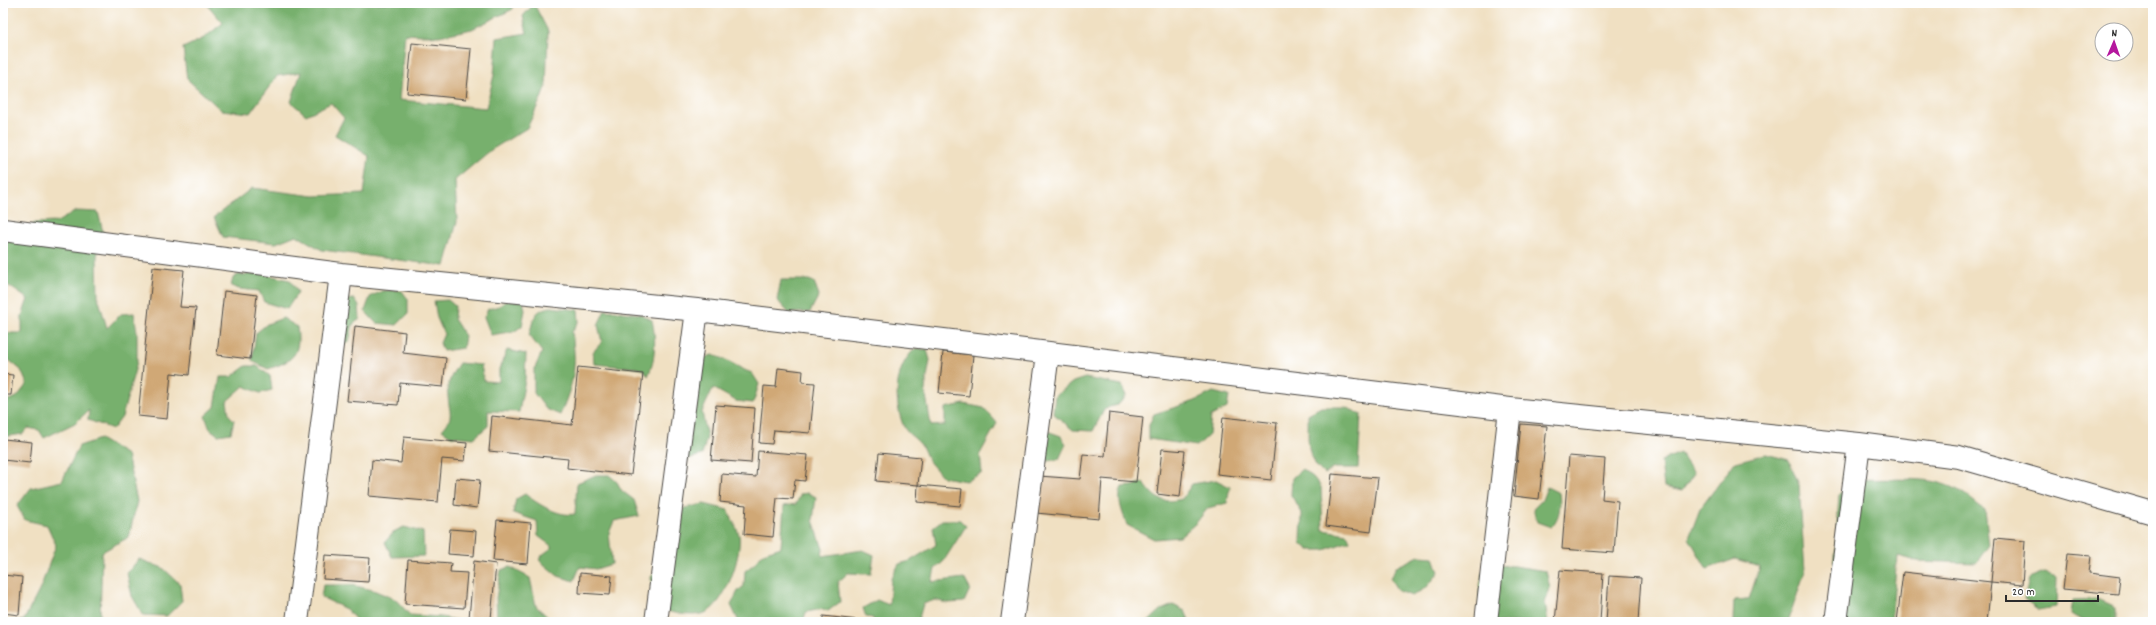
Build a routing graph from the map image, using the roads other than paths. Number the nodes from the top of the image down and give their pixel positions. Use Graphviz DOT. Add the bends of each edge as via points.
graph roads {
  1 [pos="3,230"];
  2 [pos="342,274"];
  3 [pos="697,310"];
  4 [pos="1048,354"];
  5 [pos="1510,409"];
  6 [pos="1859,444"];
  7 [pos="2153,513"];
  8 [pos="297,622"];
  9 [pos="656,622"];
  10 [pos="1012,622"];
  11 [pos="1486,622"];
  12 [pos="1836,622"];
  1 -- 2 [label="street"];
  2 -- 3 [label="street"];
  2 -- 8 [label="street"];
  3 -- 4 [label="street"];
  3 -- 9 [label="street"];
  4 -- 5 [label="street"];
  4 -- 10 [label="street"];
  5 -- 6 [label="street"];
  5 -- 11 [label="street"];
  6 -- 7 [label="street" via="1959,457"];
  6 -- 12 [label="street"];
}
